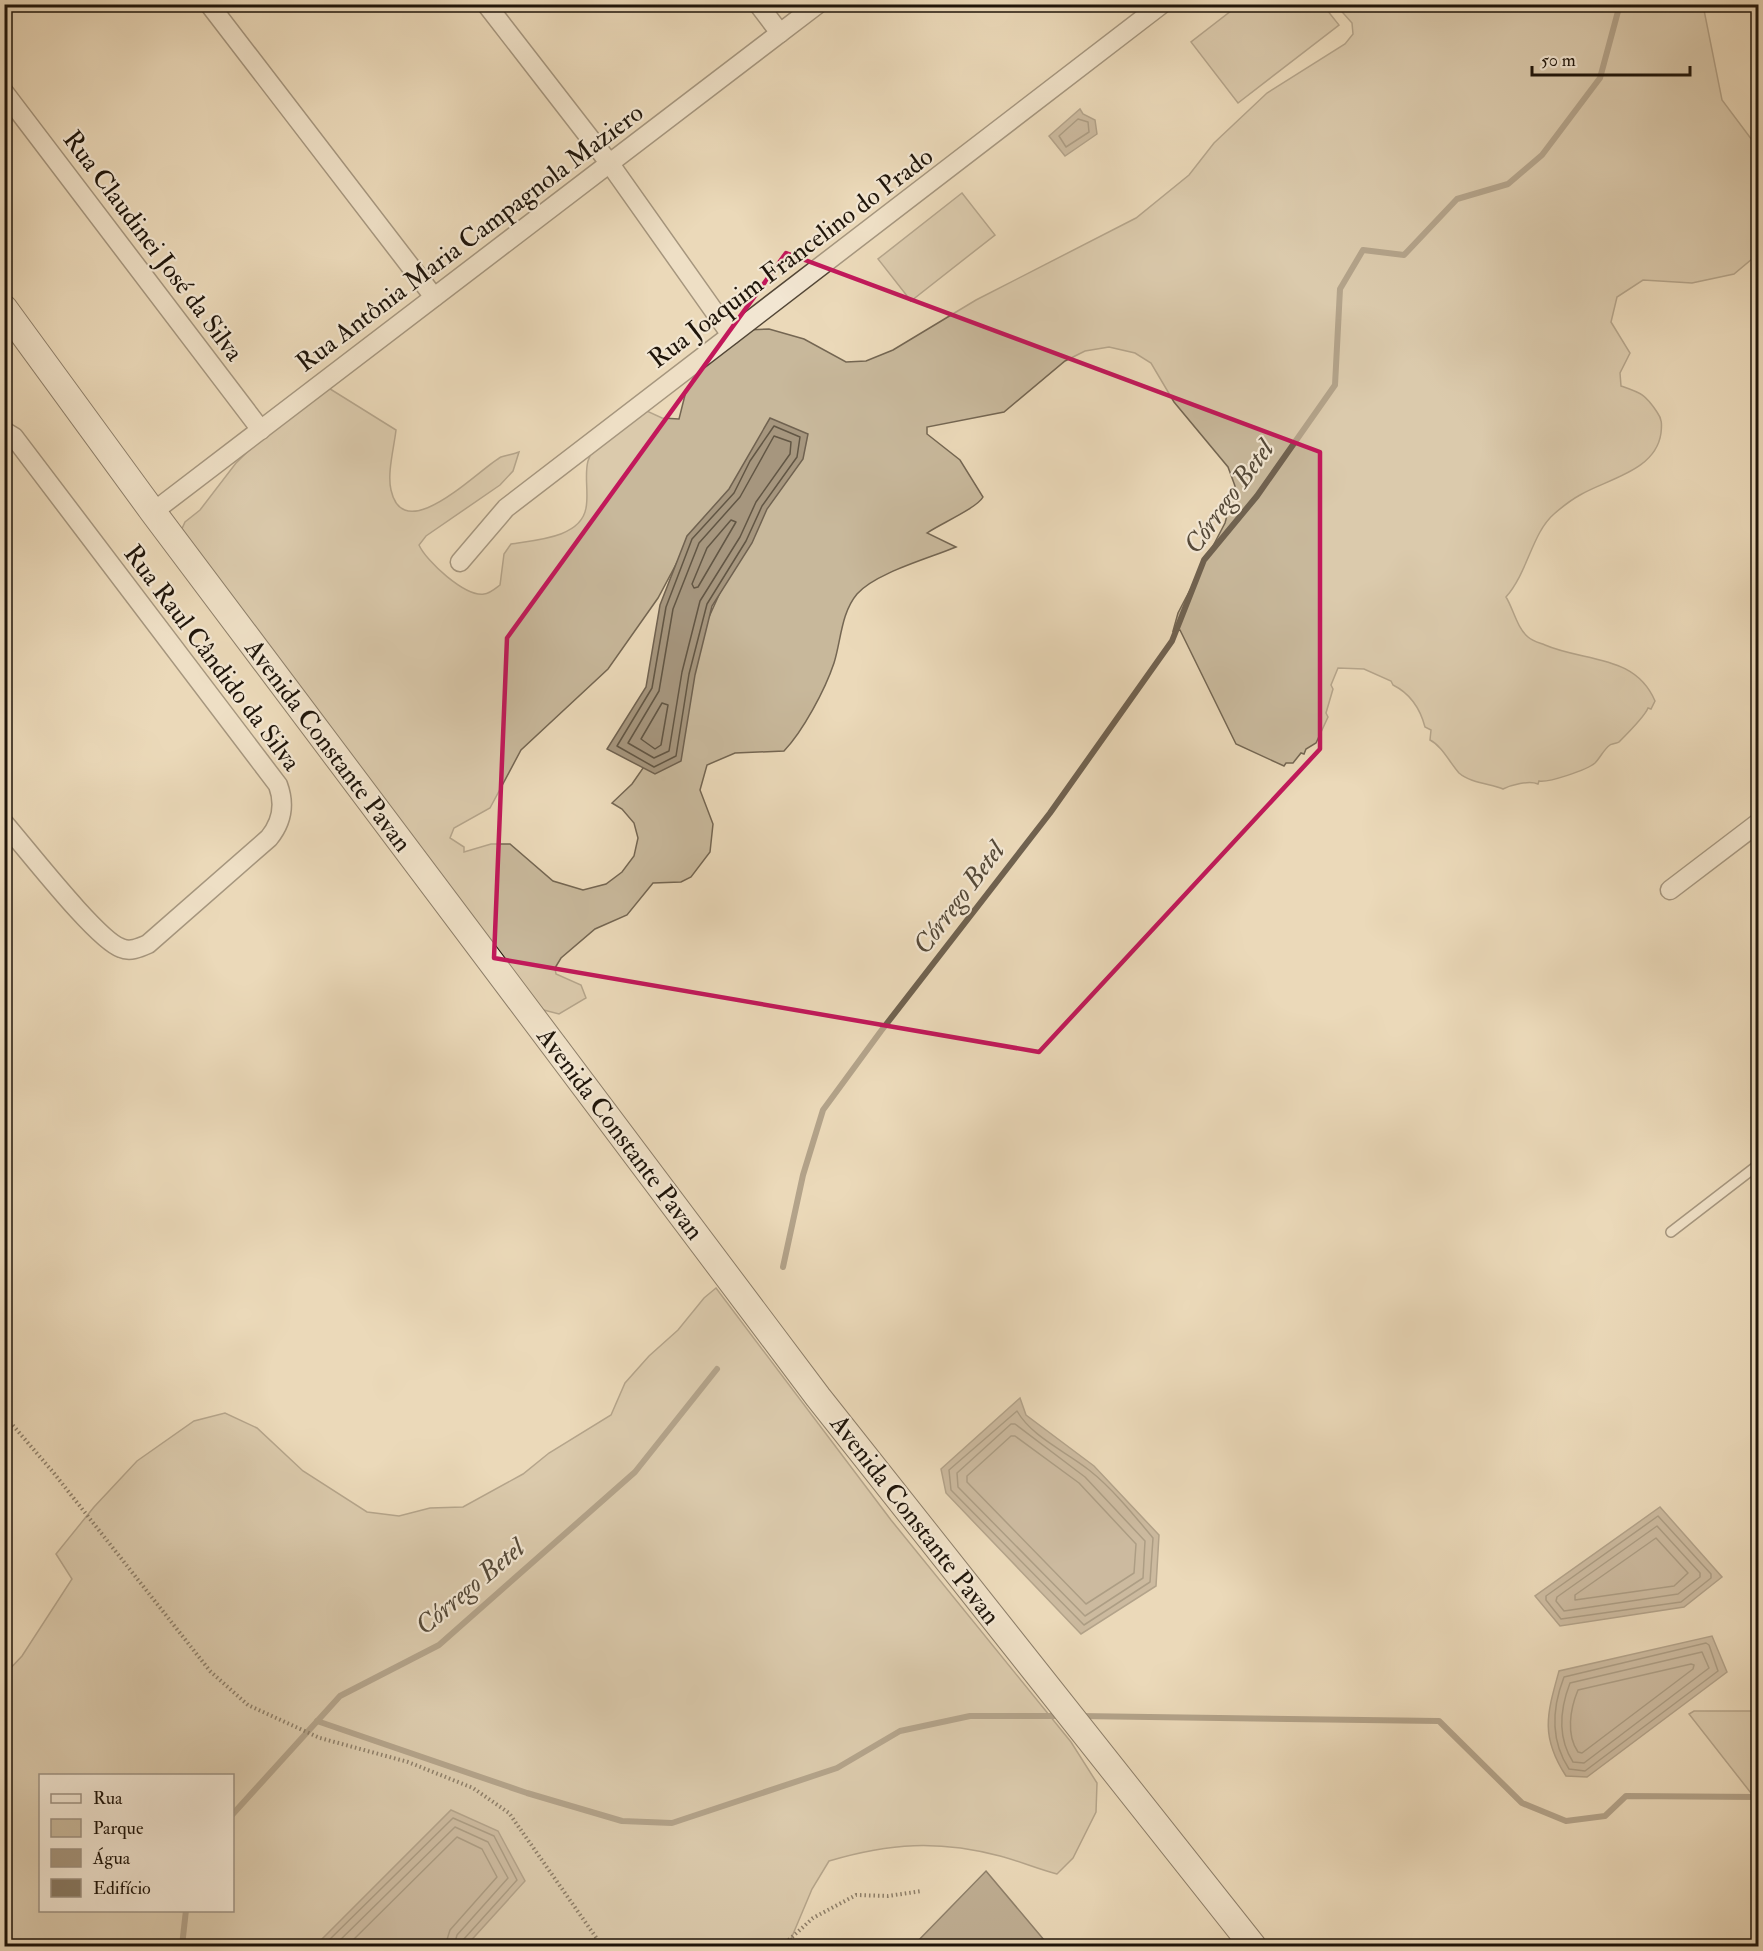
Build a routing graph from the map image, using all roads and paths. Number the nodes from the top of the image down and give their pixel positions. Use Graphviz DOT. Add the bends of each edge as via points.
graph roads {
  1 [pos="209,4"];
  2 [pos="486,4"];
  3 [pos="758,4"];
  4 [pos="818,4"];
  5 [pos="1162,4"];
  6 [pos="780,33"];
  7 [pos="4,92"];
  8 [pos="609,164"];
  9 [pos="434,297"];
  10 [pos="4,308"];
  11 [pos="731,335"];
  12 [pos="261,430"];
  13 [pos="8,438"];
  14 [pos="153,512"];
  15 [pos="460,562"];
  16 [pos="4,823"];
  17 [pos="1758,823"];
  18 [pos="1670,890"];
  19 [pos="1758,1165"];
  20 [pos="1671,1232"];
  21 [pos="4,1415"];
  22 [pos="922,1891"];
  23 [pos="602,1947"];
  24 [pos="782,1947"];
  25 [pos="1253,1947"];
  1 -- 9 [label="street"];
  2 -- 8 [label="street"];
  3 -- 6 [label="street"];
  4 -- 6 [label="street, Rua Antônia Maria Campagnola Maziero"];
  5 -- 11 [label="street, Rua Joaquim Francelino do Prado"];
  6 -- 8 [label="street, Rua Antônia Maria Campagnola Maziero"];
  7 -- 12 [label="street, Rua Claudinei José da Silva"];
  8 -- 9 [label="street, Rua Antônia Maria Campagnola Maziero"];
  8 -- 11 [label="street"];
  9 -- 12 [label="street, Rua Antônia Maria Campagnola Maziero"];
  10 -- 14 [label="street, Avenida Constante Pavan"];
  11 -- 15 [label="street, Rua Joaquim Francelino do Prado" via="506,508"];
  12 -- 14 [label="street, Rua Antônia Maria Campagnola Maziero"];
  13 -- 16 [label="street, Rua Raul Cândido da Silva" via="278,785 282,808 277,829 269,838 147,944 123,950 100,933"];
  14 -- 25 [label="street, Avenida Constante Pavan" via="818,1398"];
  17 -- 18 [label="street"];
  19 -- 20 [label="lane"];
  21 -- 23 [label="path" via="210,1671 248,1705 320,1738 408,1762 473,1788 508,1812"];
  22 -- 24 [label="path" via="888,1896 856,1894 813,1918"];
}
